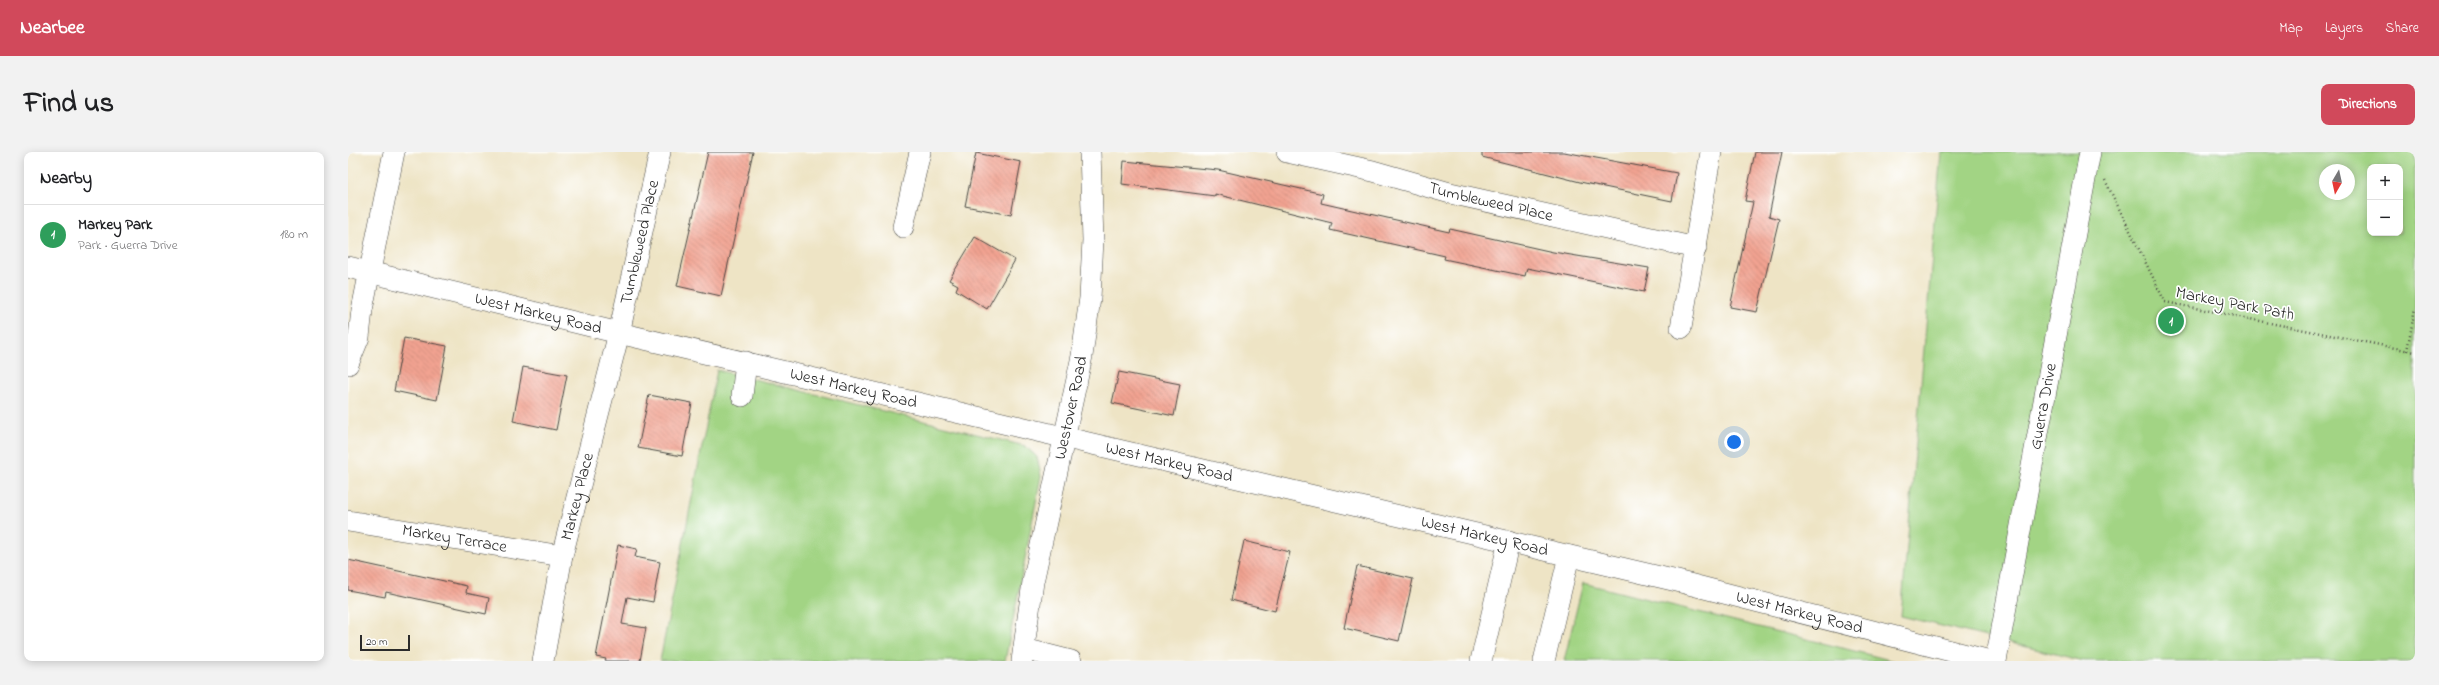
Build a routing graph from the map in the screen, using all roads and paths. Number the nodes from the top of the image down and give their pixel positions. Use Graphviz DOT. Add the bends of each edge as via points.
graph roads {
  1 [pos="394,152"];
  2 [pos="660,152"];
  3 [pos="920,152"];
  4 [pos="1090,152"];
  5 [pos="1287,152"];
  6 [pos="1711,152"];
  7 [pos="2090,152"];
  8 [pos="2106,174"];
  9 [pos="903,227"];
  10 [pos="1696,248"];
  11 [pos="348,267"];
  12 [pos="370,271"];
  13 [pos="2415,308"];
  14 [pos="1681,328"];
  15 [pos="619,333"];
  16 [pos="2407,351"];
  17 [pos="2415,352"];
  18 [pos="746,362"];
  19 [pos="348,364"];
  20 [pos="742,396"];
  21 [pos="1065,436"];
  22 [pos="348,521"];
  23 [pos="1509,541"];
  24 [pos="562,556"];
  25 [pos="1569,556"];
  26 [pos="1023,655"];
  27 [pos="1966,659"];
  28 [pos="543,661"];
  29 [pos="1071,661"];
  30 [pos="1481,661"];
  31 [pos="1544,661"];
  32 [pos="1990,661"];
  33 [pos="1996,661"];
  1 -- 12 [label="street"];
  2 -- 15 [label="street, Tumbleweed Place"];
  3 -- 9 [label="street"];
  4 -- 21 [label="street, Westover Road" via="1093,240 1090,298 1082,356"];
  5 -- 10 [label="street, Tumbleweed Place"];
  6 -- 10 [label="street"];
  7 -- 33 [label="street, Guerra Drive"];
  8 -- 16 [label="path, Markey Park Path" via="2105,182 2165,302"];
  10 -- 14 [label="street"];
  11 -- 12 [label="street, West Markey Road"];
  12 -- 15 [label="street, West Markey Road"];
  12 -- 19 [label="street" via="359,337"];
  13 -- 16 [label="path"];
  15 -- 18 [label="street, West Markey Road"];
  15 -- 24 [label="street, Markey Place"];
  16 -- 17 [label="path, Markey Park Path"];
  18 -- 20 [label="street"];
  18 -- 21 [label="street, West Markey Road"];
  21 -- 23 [label="street, West Markey Road"];
  21 -- 26 [label="street, Westover Road" via="1033,582"];
  22 -- 24 [label="street, Markey Terrace"];
  23 -- 25 [label="street, West Markey Road"];
  23 -- 30 [label="street"];
  24 -- 28 [label="street, Markey Place"];
  25 -- 27 [label="street, West Markey Road"];
  25 -- 31 [label="street"];
  26 -- 29 [label="street"];
  27 -- 32 [label="street, West Markey Road"];
}
